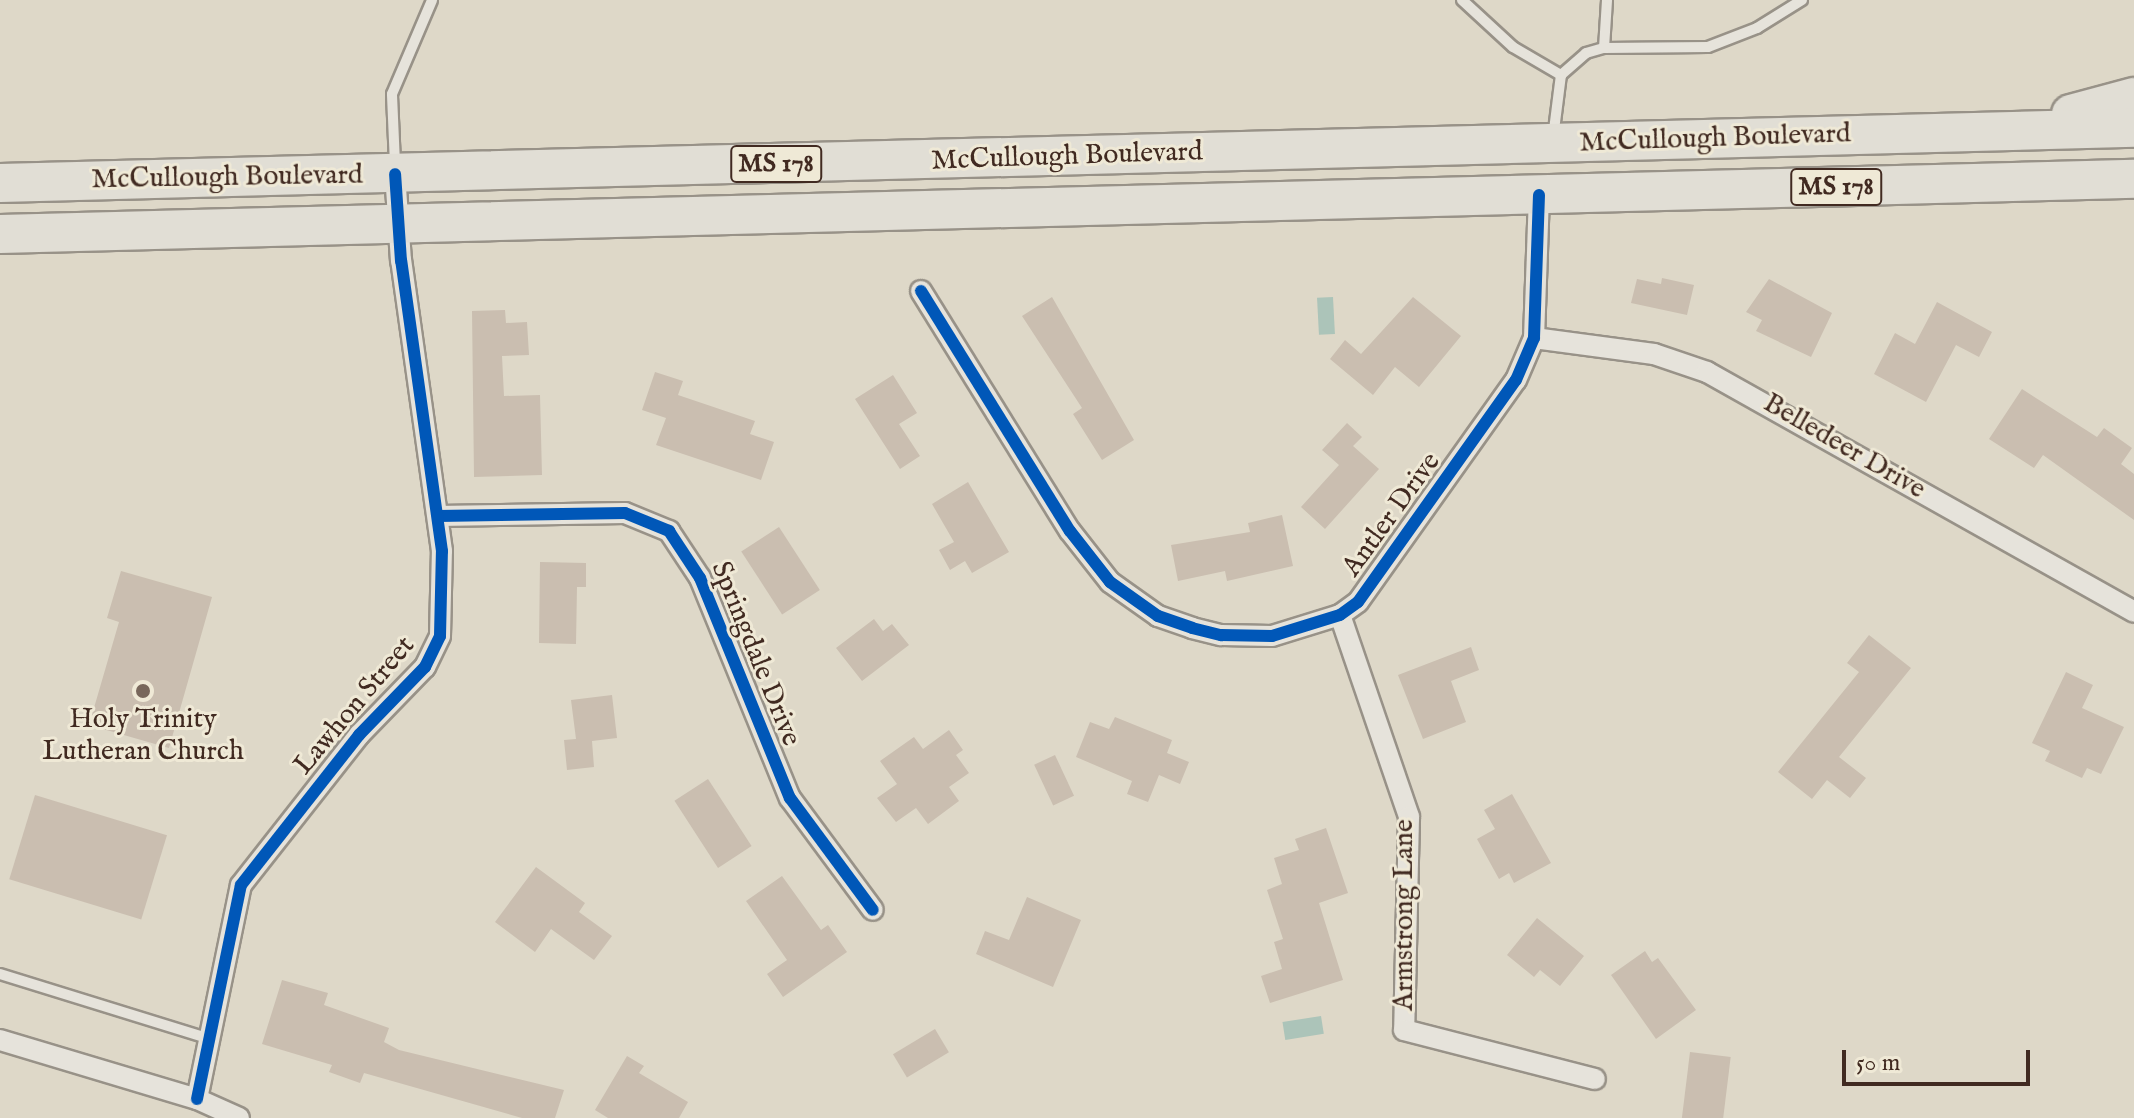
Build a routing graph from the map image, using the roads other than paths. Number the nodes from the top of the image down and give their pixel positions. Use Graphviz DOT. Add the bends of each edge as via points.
graph roads {
  1 [pos="432,0"];
  2 [pos="1462,0"];
  3 [pos="1607,0"];
  4 [pos="1802,0"];
  5 [pos="1604,48"];
  6 [pos="1561,75"];
  7 [pos="2134,97"];
  8 [pos="2134,128"];
  9 [pos="2004,131"];
  10 [pos="1762,137"];
  11 [pos="1553,144"];
  12 [pos="885,161"];
  13 [pos="0,168"];
  14 [pos="395,174"];
  15 [pos="2134,179"];
  16 [pos="61,182"];
  17 [pos="0,183"];
  18 [pos="1539,195"];
  19 [pos="1296,201"];
  20 [pos="881,210"];
  21 [pos="399,223"];
  22 [pos="10,237"];
  23 [pos="921,291"];
  24 [pos="1534,338"];
  25 [pos="438,516"];
  26 [pos="2134,612"];
  27 [pos="1340,615"];
  28 [pos="873,910"];
  29 [pos="0,974"];
  30 [pos="210,1039"];
  31 [pos="0,1040"];
  32 [pos="1595,1079"];
  33 [pos="197,1099"];
  34 [pos="239,1118"];
  1 -- 14 [label="lane" via="392,94"];
  2 -- 6 [label="lane" via="1488,28"];
  3 -- 5 [label="lane"];
  4 -- 5 [label="lane" via="1757,28 1708,47"];
  5 -- 6 [label="lane" via="1586,53"];
  6 -- 11 [label="lane" via="1554,96"];
  7 -- 9 [label="highway"];
  8 -- 9 [label="highway, McCullough Boulevard / MS 178"];
  9 -- 10 [label="highway, McCullough Boulevard / MS 178"];
  10 -- 11 [label="highway, McCullough Boulevard / MS 178"];
  10 -- 18 [label="highway" via="1675,161 1570,164 1548,180"];
  11 -- 12 [label="highway, McCullough Boulevard / MS 178"];
  11 -- 19 [label="highway" via="1506,174 1376,178"];
  12 -- 14 [label="highway, McCullough Boulevard / MS 178"];
  12 -- 20 [label="highway"];
  13 -- 16 [label="highway"];
  14 -- 16 [label="highway, McCullough Boulevard / MS 178"];
  14 -- 21 [label="street, Lawhon Street"];
  15 -- 18 [label="highway, McCullough Boulevard / MS 178"];
  16 -- 17 [label="highway, McCullough Boulevard / MS 178"];
  18 -- 19 [label="highway, McCullough Boulevard / MS 178"];
  18 -- 24 [label="street, Antler Drive"];
  19 -- 20 [label="highway, McCullough Boulevard / MS 178"];
  20 -- 21 [label="highway, McCullough Boulevard / MS 178"];
  21 -- 22 [label="highway, McCullough Boulevard / MS 178"];
  21 -- 25 [label="street, Lawhon Street"];
  23 -- 27 [label="street, Antler Drive" via="1070,531 1131,600 1192,628 1247,638 1283,634"];
  24 -- 26 [label="street, Belledeer Drive" via="1654,354 1707,372"];
  24 -- 27 [label="street, Antler Drive" via="1516,380 1376,583"];
  25 -- 28 [label="street, Springdale Drive" via="625,513 669,531 700,578 790,798"];
  25 -- 30 [label="street, Lawhon Street" via="444,618 435,650 241,885"];
  27 -- 32 [label="street, Armstrong Lane" via="1409,817 1404,1030"];
  29 -- 30 [label="lane"];
  30 -- 33 [label="street, Lawhon Street"];
  31 -- 33 [label="street"];
  33 -- 34 [label="street"];
}
